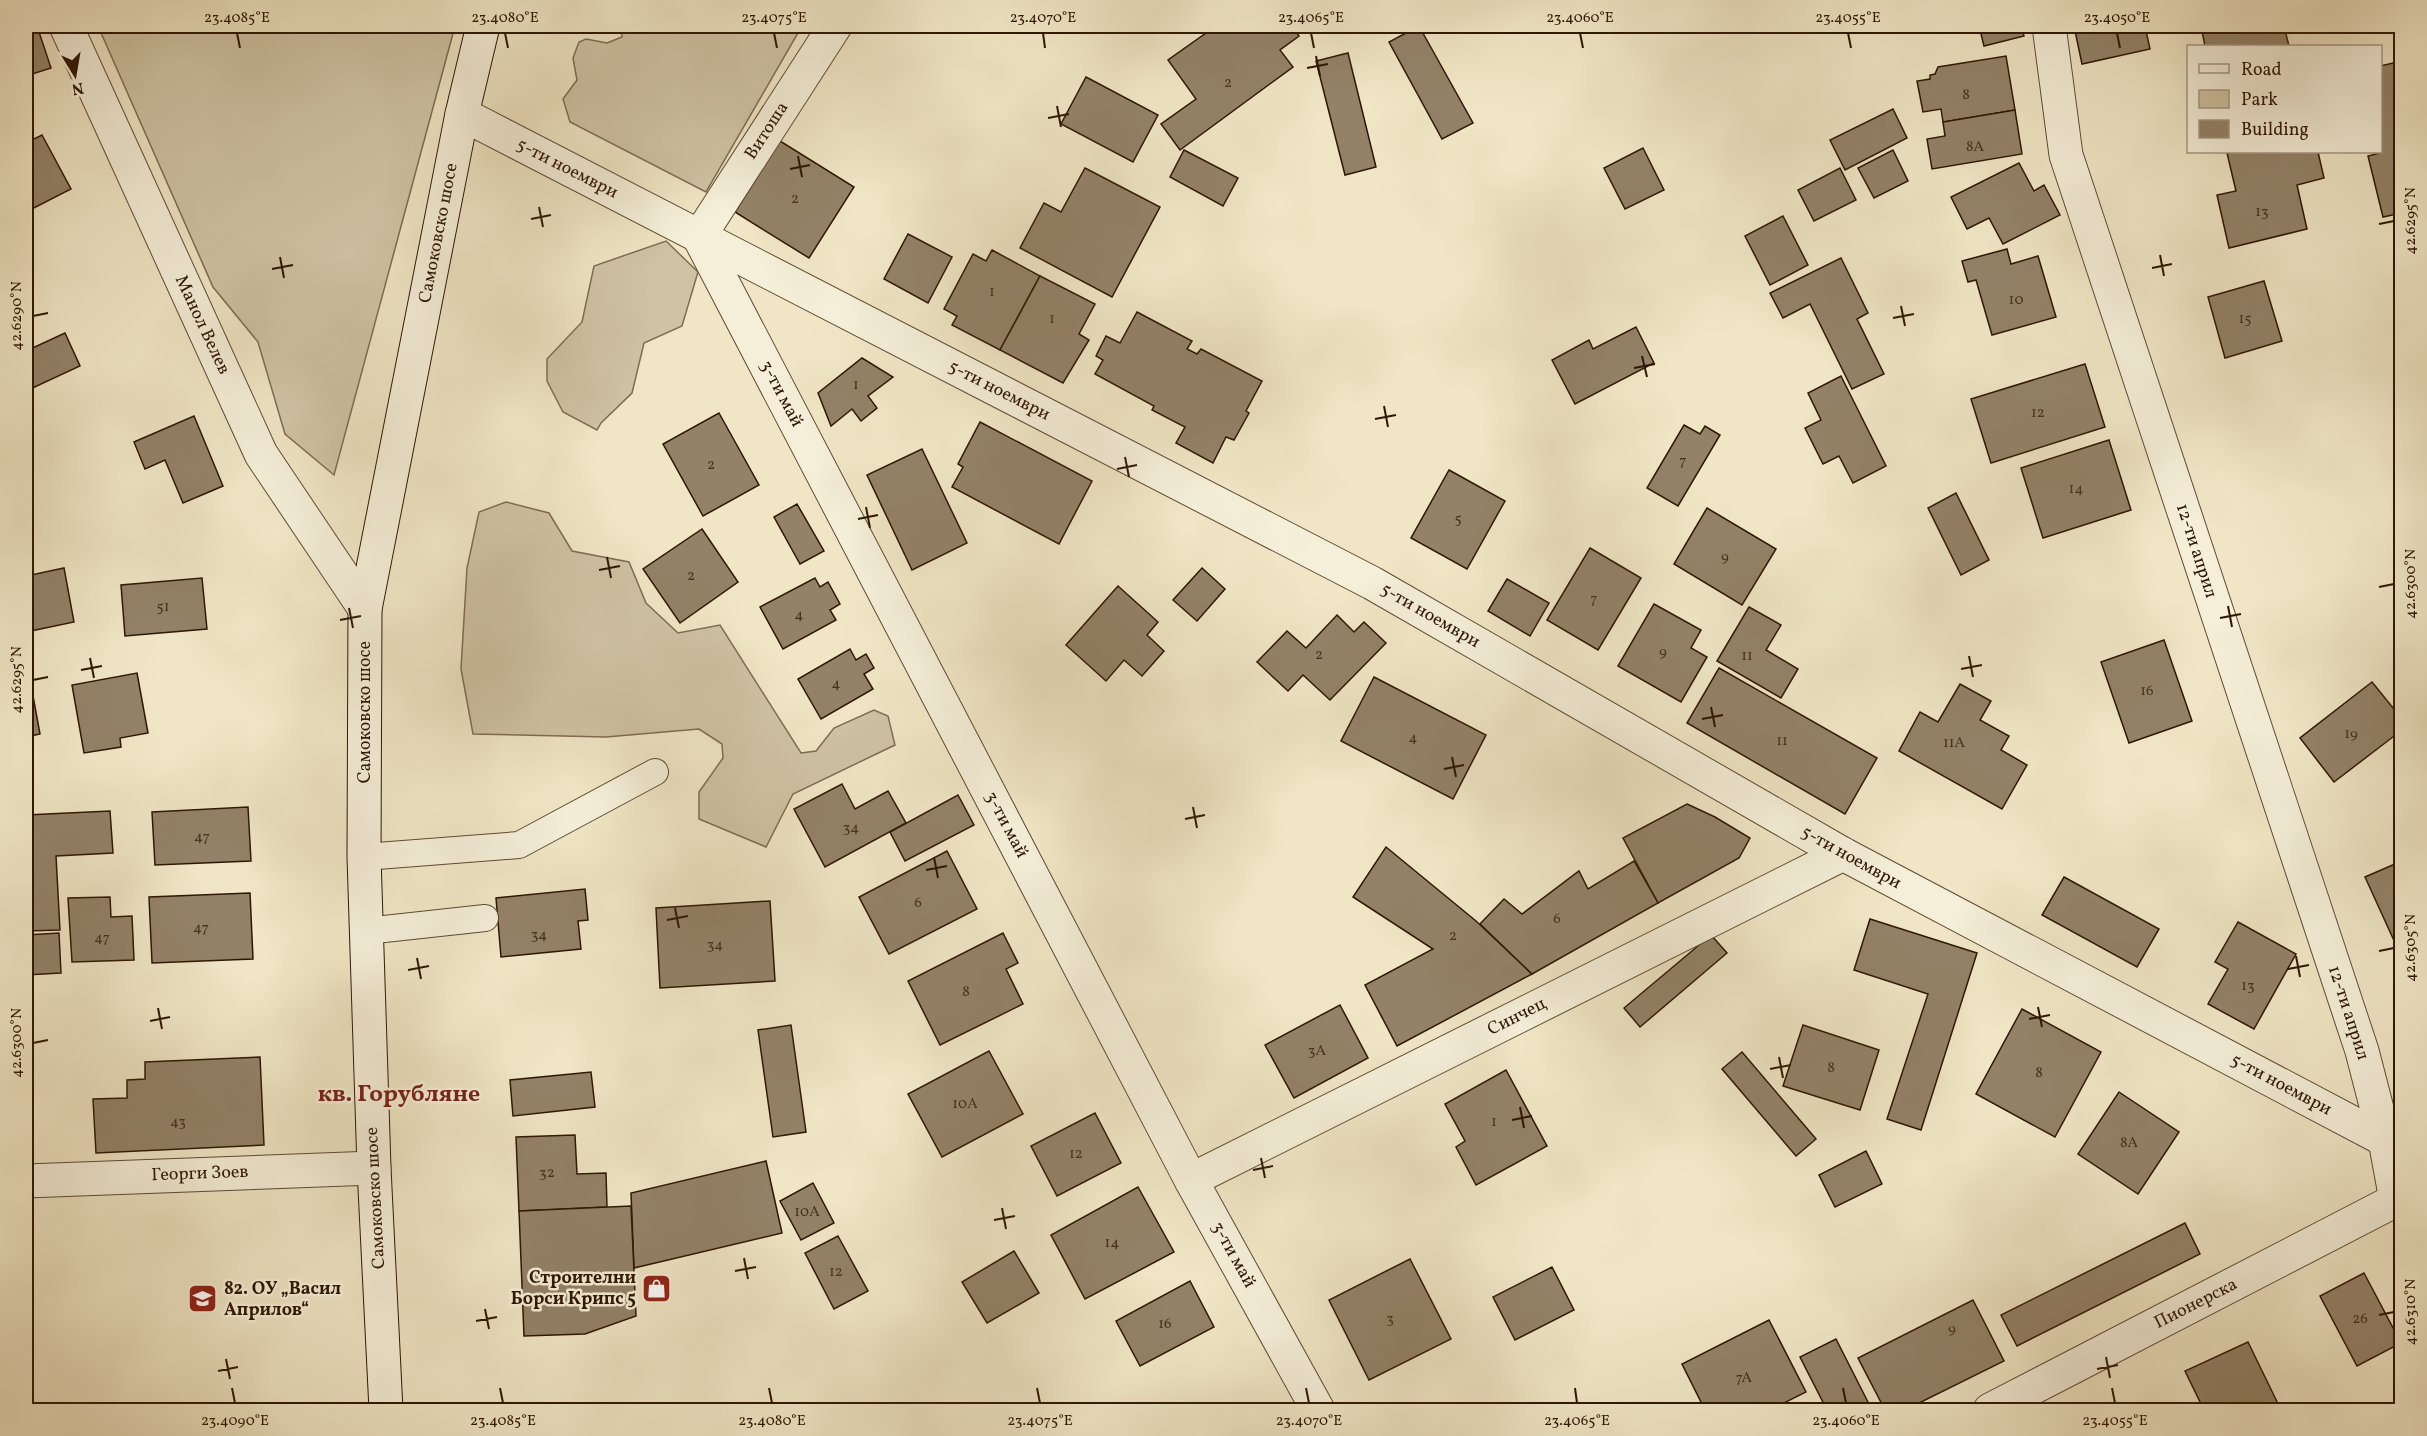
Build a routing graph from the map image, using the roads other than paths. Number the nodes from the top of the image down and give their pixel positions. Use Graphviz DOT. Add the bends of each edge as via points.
graph roads {
  1 [pos="66,26"];
  2 [pos="483,26"];
  3 [pos="835,26"];
  4 [pos="2049,26"];
  5 [pos="462,114"];
  6 [pos="699,237"];
  7 [pos="365,609"];
  8 [pos="656,772"];
  9 [pos="1843,854"];
  10 [pos="364,857"];
  11 [pos="484,918"];
  12 [pos="366,931"];
  13 [pos="2393,1140"];
  14 [pos="374,1168"];
  15 [pos="1191,1180"];
  16 [pos="26,1181"];
  17 [pos="2400,1199"];
  18 [pos="386,1410"];
  19 [pos="1318,1410"];
  20 [pos="1990,1410"];
  1 -- 7 [label="street, Манол Велев" via="261,454"];
  2 -- 5 [label="street, Самоковско шосе"];
  3 -- 6 [label="street, Витоша"];
  4 -- 13 [label="street, 12-ти април" via="2066,155"];
  5 -- 6 [label="street, 5-ти ноември"];
  5 -- 7 [label="street, Самоковско шосе"];
  6 -- 9 [label="street, 5-ти ноември" via="1372,583"];
  6 -- 15 [label="street, 3-ти май"];
  7 -- 10 [label="street, Самоковско шосе"];
  8 -- 10 [label="lane" via="519,845"];
  9 -- 13 [label="street, 5-ти ноември"];
  9 -- 15 [label="street, Синчец"];
  10 -- 12 [label="street, Самоковско шосе"];
  11 -- 12 [label="lane"];
  12 -- 14 [label="street, Самоковско шосе"];
  13 -- 17 [label="street"];
  14 -- 16 [label="street, Георги Зоев"];
  14 -- 18 [label="street, Самоковско шосе"];
  15 -- 19 [label="street, 3-ти май"];
  17 -- 20 [label="street, Пионерска"];
}
